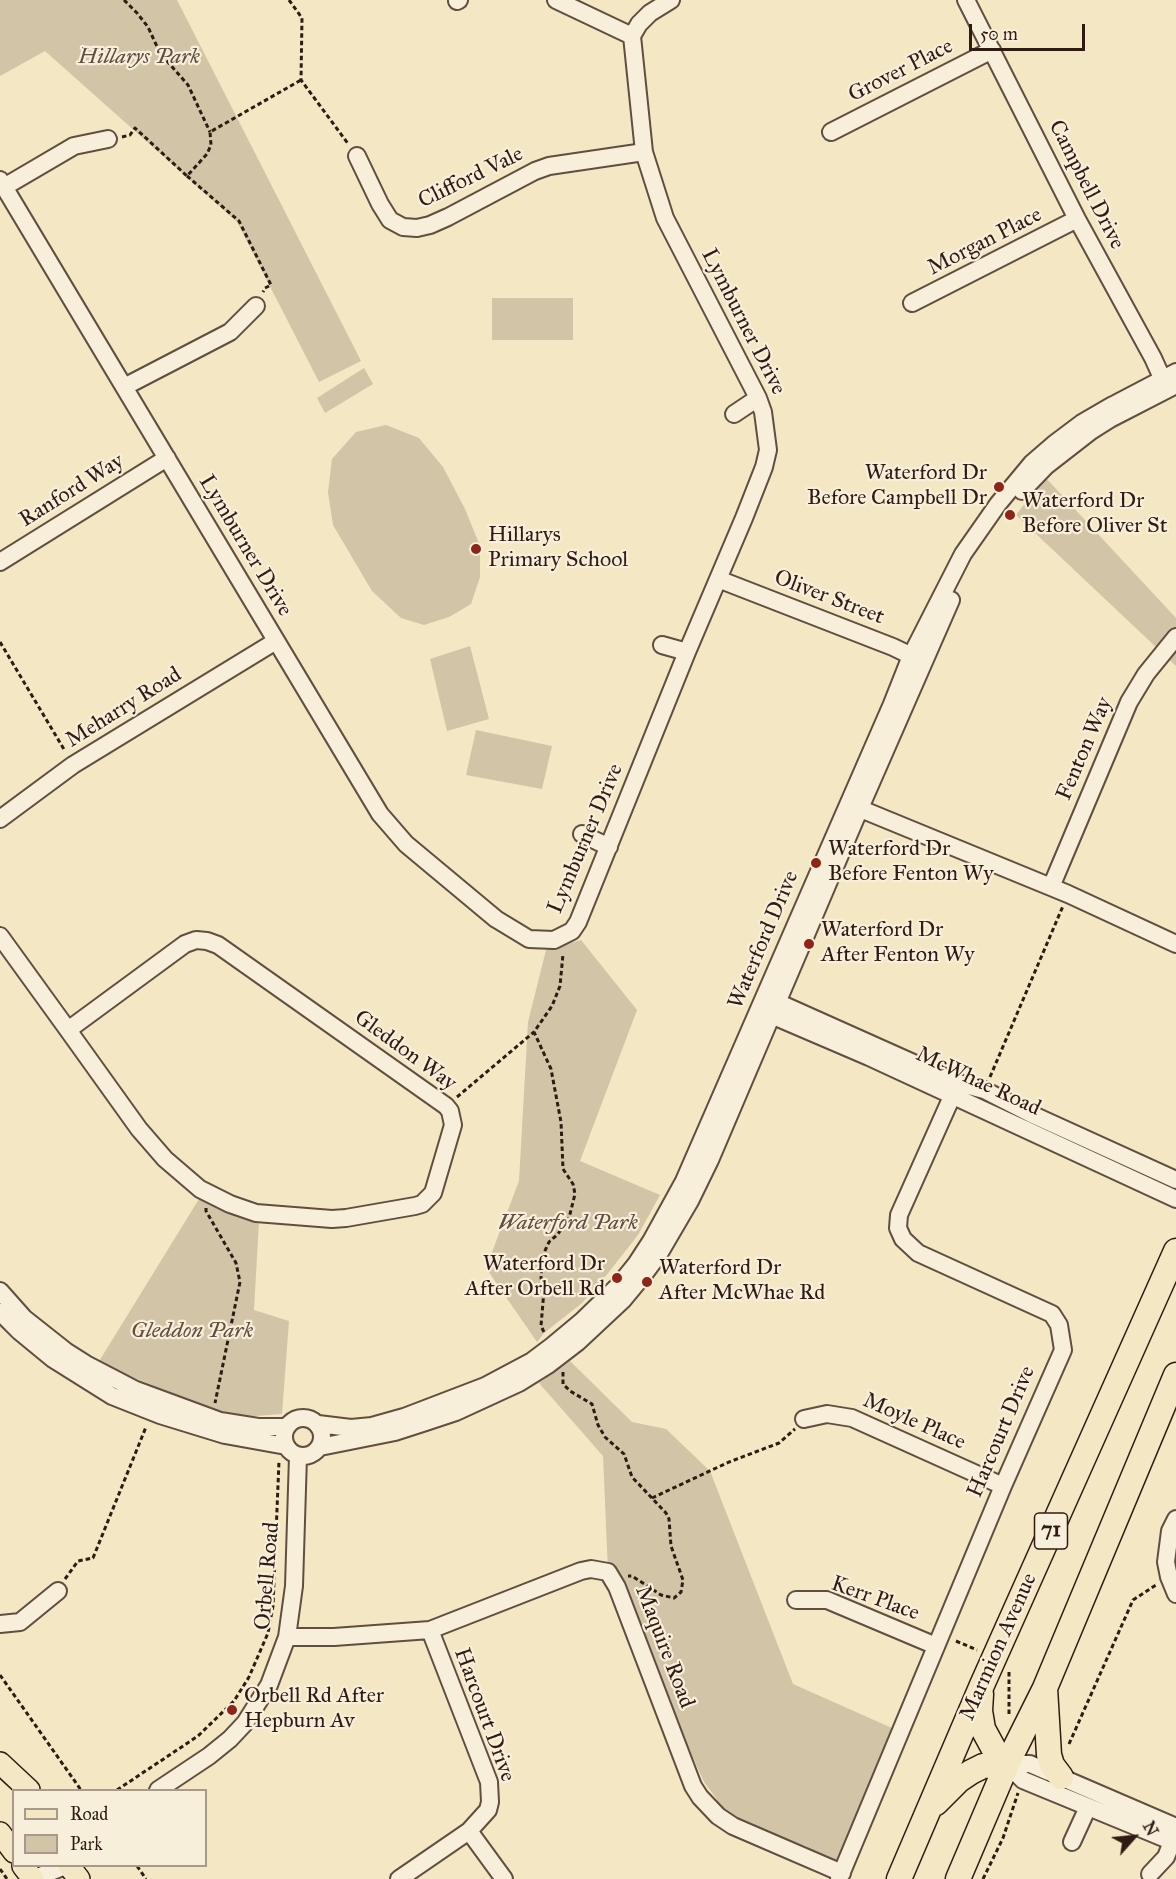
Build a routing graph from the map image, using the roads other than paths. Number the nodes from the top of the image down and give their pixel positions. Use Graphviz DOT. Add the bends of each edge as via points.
graph roads {
  1 [pos="556,0"];
  2 [pos="671,0"];
  3 [pos="966,0"];
  4 [pos="632,36"];
  5 [pos="992,50"];
  6 [pos="831,132"];
  7 [pos="108,140"];
  8 [pos="644,152"];
  9 [pos="357,156"];
  10 [pos="2,184"];
  11 [pos="1077,219"];
  12 [pos="912,303"];
  13 [pos="256,306"];
  14 [pos="1171,381"];
  15 [pos="124,387"];
  16 [pos="758,398"];
  17 [pos="734,414"];
  18 [pos="167,458"];
  19 [pos="0,562"];
  20 [pos="718,579"];
  21 [pos="1176,637"];
  22 [pos="276,641"];
  23 [pos="662,645"];
  24 [pos="687,652"];
  25 [pos="917,658"];
  26 [pos="854,806"];
  27 [pos="0,819"];
  28 [pos="582,834"];
  29 [pos="609,847"];
  30 [pos="1051,887"];
  31 [pos="0,936"];
  32 [pos="1176,944"];
  33 [pos="769,1006"];
  34 [pos="68,1030"];
  35 [pos="956,1090"];
  36 [pos="1176,1180"];
  37 [pos="1176,1199"];
  38 [pos="1176,1251"];
  39 [pos="0,1291"];
  40 [pos="0,1312"];
  41 [pos="556,1351"];
  42 [pos="1176,1375"];
  43 [pos="804,1419"];
  44 [pos="318,1424"];
  45 [pos="287,1426"];
  46 [pos="320,1447"];
  47 [pos="287,1454"];
  48 [pos="1003,1486"];
  49 [pos="1176,1519"];
  50 [pos="58,1591"];
  51 [pos="1176,1594"];
  52 [pos="796,1600"];
  53 [pos="0,1624"];
  54 [pos="430,1630"];
  55 [pos="287,1637"];
  56 [pos="939,1640"];
  57 [pos="982,1684"];
  58 [pos="1045,1688"];
  59 [pos="0,1763"];
  60 [pos="0,1771"];
  61 [pos="1015,1772"];
  62 [pos="1061,1777"];
  63 [pos="14,1789"];
  64 [pos="27,1789"];
  65 [pos="161,1789"];
  66 [pos="1088,1807"];
  67 [pos="927,1812"];
  68 [pos="468,1831"];
  69 [pos="0,1833"];
  70 [pos="1175,1837"];
  71 [pos="1072,1842"];
  72 [pos="12,1849"];
  73 [pos="24,1867"];
  74 [pos="42,1867"];
  75 [pos="64,1867"];
  76 [pos="68,1867"];
  77 [pos="1150,1874"];
  78 [pos="840,1876"];
  79 [pos="33,1879"];
  80 [pos="79,1879"];
  81 [pos="399,1879"];
  82 [pos="504,1879"];
  83 [pos="899,1879"];
  84 [pos="958,1879"];
  1 -- 4 [label="street"];
  2 -- 4 [label="street" via="650,13"];
  3 -- 5 [label="street, Campbell Drive"];
  4 -- 8 [label="street, Lymburner Drive"];
  5 -- 6 [label="street, Grover Place"];
  5 -- 11 [label="street, Campbell Drive"];
  7 -- 10 [label="street" via="74,147"];
  8 -- 9 [label="street, Clifford Vale" via="549,166 448,217 417,228 403,227 390,220"];
  8 -- 16 [label="street, Lymburner Drive" via="664,218"];
  10 -- 15 [label="street, Lymburner Drive"];
  11 -- 12 [label="street, Morgan Place"];
  11 -- 14 [label="street, Campbell Drive"];
  13 -- 15 [label="street" via="230,332"];
  14 -- 25 [label="street, Waterford Drive" via="1091,431 1024,489 967,570"];
  15 -- 18 [label="street, Lymburner Drive"];
  16 -- 17 [label="street"];
  16 -- 20 [label="street, Lymburner Drive" via="768,450"];
  18 -- 19 [label="street, Ranford Way"];
  18 -- 22 [label="street, Lymburner Drive"];
  20 -- 24 [label="street, Lymburner Drive"];
  20 -- 25 [label="street, Oliver Street"];
  21 -- 30 [label="street, Fenton Way" via="1129,702"];
  22 -- 27 [label="street, Meharry Road" via="73,765"];
  22 -- 29 [label="street, Lymburner Drive" via="380,814 406,844 496,919 529,939 563,937 578,922"];
  23 -- 24 [label="street"];
  24 -- 29 [label="street, Lymburner Drive"];
  25 -- 26 [label="street, Waterford Drive"];
  26 -- 30 [label="street"];
  26 -- 33 [label="street, Waterford Drive"];
  28 -- 29 [label="street"];
  30 -- 32 [label="street"];
  31 -- 34 [label="street, Gleddon Way"];
  33 -- 35 [label="street, McWhae Road" via="869,1056"];
  33 -- 41 [label="street, Waterford Drive" via="710,1160 658,1254 623,1300 585,1336"];
  34 -- 34 [label="street, Gleddon Way" via="152,1145 210,1195 256,1213 332,1219 422,1204 433,1193 453,1125 446,1106 218,945 196,940 185,944"];
  35 -- 36 [label="street, McWhae Road" via="984,1090"];
  35 -- 37 [label="street, McWhae Road"];
  35 -- 48 [label="street, Harcourt Drive" via="899,1215 898,1228 918,1253 1052,1314 1062,1337 1063,1350"];
  38 -- 57 [label="highway, Marmion Avenue / 71"];
  39 -- 45 [label="street" via="24,1318 67,1352 135,1390 220,1421 258,1427"];
  40 -- 47 [label="street" via="37,1346 112,1396"];
  41 -- 44 [label="street, Waterford Drive" via="485,1386 404,1417 351,1428"];
  41 -- 46 [label="street, Waterford Drive" via="519,1383 456,1412 395,1432"];
  42 -- 58 [label="highway, 71"];
  43 -- 48 [label="street, Moyle Place" via="827,1414 852,1418"];
  44 -- 45 [label="street" via="302,1418"];
  44 -- 46 [label="street" via="323,1436"];
  45 -- 47 [label="street"];
  46 -- 47 [label="street" via="311,1456"];
  47 -- 55 [label="street, Orbell Road" via="294,1586"];
  48 -- 56 [label="street, Harcourt Drive"];
  49 -- 51 [label="street" via="1170,1531 1166,1562"];
  50 -- 53 [label="street" via="20,1622"];
  52 -- 56 [label="street, Kerr Place" via="827,1600"];
  54 -- 55 [label="street, Maquire Road"];
  54 -- 68 [label="street, Harcourt Drive" via="489,1782 488,1810"];
  54 -- 78 [label="street, Maquire Road" via="581,1571 608,1572 700,1797 733,1826"];
  55 -- 65 [label="street, Orbell Road" via="269,1685 244,1723 209,1756"];
  56 -- 78 [label="street, Harcourt Drive"];
  57 -- 61 [label="highway" via="983,1729 996,1753"];
  57 -- 67 [label="highway, Marmion Avenue / 71"];
  58 -- 61 [label="highway, 71" via="1023,1732"];
  58 -- 62 [label="highway" via="1049,1755"];
  59 -- 64 [label="main road"];
  60 -- 63 [label="main road"];
  61 -- 62 [label="street" via="1030,1764"];
  61 -- 66 [label="street"];
  61 -- 67 [label="highway" via="983,1766 959,1780"];
  61 -- 84 [label="highway, 71"];
  62 -- 70 [label="street"];
  66 -- 70 [label="street"];
  66 -- 71 [label="street"];
  67 -- 83 [label="highway, Marmion Avenue / 71"];
  68 -- 81 [label="street, Harcourt Drive"];
  68 -- 82 [label="street"];
  69 -- 72 [label="main road"];
  70 -- 77 [label="street" via="1166,1857"];
  73 -- 79 [label="main road"];
  74 -- 79 [label="street"];
  75 -- 79 [label="street"];
  76 -- 80 [label="main road"];
}
